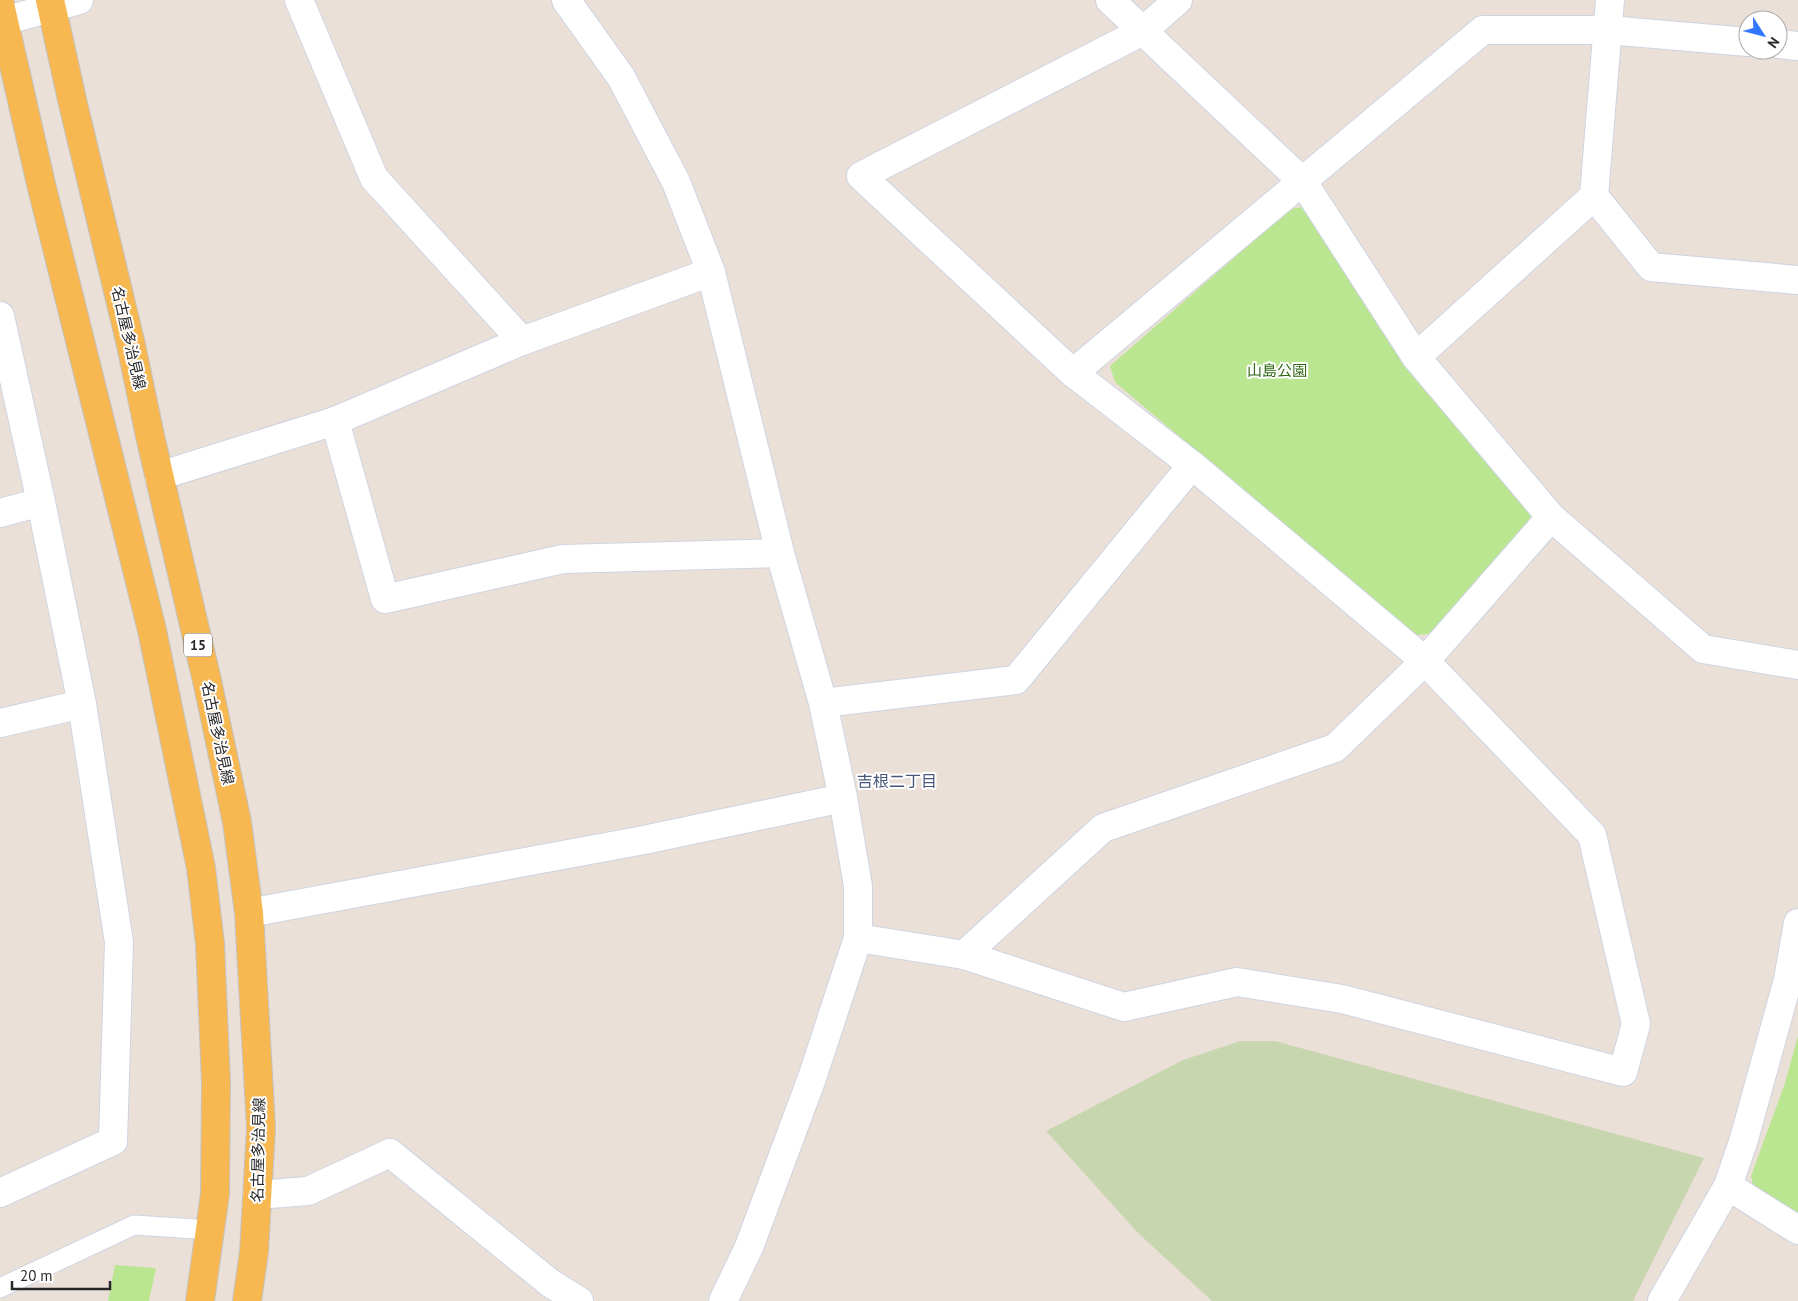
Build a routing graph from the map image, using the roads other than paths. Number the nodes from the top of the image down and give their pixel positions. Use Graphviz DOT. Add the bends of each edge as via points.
graph roads {
  1 [pos="79,0"];
  2 [pos="299,0"];
  3 [pos="566,0"];
  4 [pos="1110,0"];
  5 [pos="1178,0"];
  6 [pos="1610,0"];
  7 [pos="51,4"];
  8 [pos="1,16"];
  9 [pos="1608,30"];
  10 [pos="1143,31"];
  11 [pos="1738,41"];
  12 [pos="1303,182"];
  13 [pos="1594,196"];
  14 [pos="711,272"];
  15 [pos="1798,280"];
  16 [pos="0,316"];
  17 [pos="522,341"];
  18 [pos="1416,357"];
  19 [pos="1073,373"];
  20 [pos="335,422"];
  21 [pos="1192,465"];
  22 [pos="159,476"];
  23 [pos="41,502"];
  24 [pos="0,513"];
  25 [pos="1552,517"];
  26 [pos="780,553"];
  27 [pos="1425,661"];
  28 [pos="1798,665"];
  29 [pos="823,703"];
  30 [pos="82,704"];
  31 [pos="0,723"];
  32 [pos="843,798"];
  33 [pos="249,913"];
  34 [pos="1798,923"];
  35 [pos="858,938"];
  36 [pos="964,955"];
  37 [pos="1728,1186"];
  38 [pos="0,1193"];
  39 [pos="257,1195"];
  40 [pos="211,1230"];
  41 [pos="1798,1230"];
  42 [pos="0,1288"];
  43 [pos="200,1301"];
  44 [pos="247,1301"];
  45 [pos="579,1301"];
  46 [pos="723,1301"];
  47 [pos="1662,1301"];
  1 -- 7 [label="street"];
  2 -- 17 [label="street" via="374,178"];
  3 -- 14 [label="street" via="621,77 676,182"];
  4 -- 10 [label="street"];
  5 -- 10 [label="street"];
  6 -- 9 [label="street"];
  7 -- 8 [label="street"];
  7 -- 22 [label="main road, 名古屋多治見線 / 15"];
  8 -- 40 [label="main road" via="152,630 200,868 210,944 216,1082 215,1194"];
  9 -- 11 [label="street"];
  9 -- 12 [label="street" via="1483,30"];
  9 -- 13 [label="street"];
  10 -- 12 [label="street"];
  10 -- 19 [label="street" via="862,176"];
  12 -- 18 [label="street"];
  12 -- 19 [label="street"];
  13 -- 15 [label="street" via="1651,267"];
  13 -- 18 [label="street"];
  14 -- 17 [label="street"];
  14 -- 26 [label="street"];
  16 -- 23 [label="street"];
  17 -- 20 [label="street"];
  18 -- 25 [label="street"];
  19 -- 21 [label="street"];
  20 -- 22 [label="street"];
  20 -- 26 [label="street" via="385,599 563,559"];
  21 -- 27 [label="street"];
  21 -- 29 [label="street" via="1016,680"];
  22 -- 33 [label="main road, 名古屋多治見線 / 15" via="234,812"];
  23 -- 24 [label="street"];
  23 -- 30 [label="street"];
  25 -- 27 [label="street"];
  25 -- 28 [label="street" via="1704,649"];
  26 -- 29 [label="street"];
  27 -- 36 [label="street" via="1335,748 1103,828"];
  27 -- 36 [label="street" via="1592,835 1636,1024 1623,1072 1342,999 1237,982 1124,1007"];
  29 -- 32 [label="street"];
  30 -- 31 [label="street"];
  30 -- 38 [label="street" via="118,942 113,1141"];
  32 -- 33 [label="street" via="644,840"];
  32 -- 35 [label="street" via="858,886"];
  33 -- 39 [label="main road, 名古屋多治見線 / 15" via="262,1128"];
  34 -- 37 [label="street" via="1788,980"];
  35 -- 36 [label="street"];
  35 -- 46 [label="street" via="812,1078 749,1247"];
  37 -- 41 [label="street"];
  37 -- 47 [label="street"];
  39 -- 44 [label="main road, 名古屋多治見線 / 15"];
  39 -- 45 [label="street" via="308,1191 390,1153 550,1284"];
  40 -- 42 [label="lane" via="134,1225"];
  40 -- 43 [label="main road"];
}
